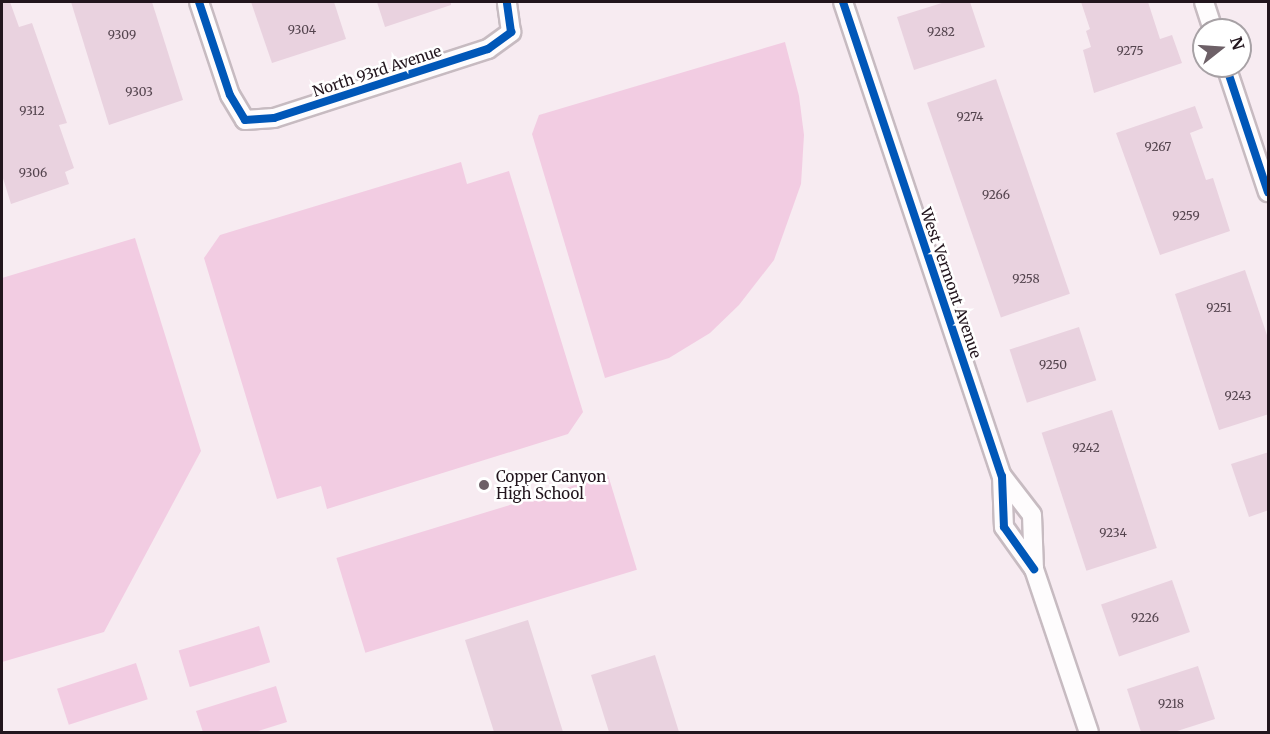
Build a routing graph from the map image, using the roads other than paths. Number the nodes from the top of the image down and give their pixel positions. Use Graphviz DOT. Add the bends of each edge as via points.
graph roads {
  1 [pos="199,2"];
  2 [pos="507,2"];
  3 [pos="843,2"];
  4 [pos="1204,2"];
  5 [pos="1210,18"];
  6 [pos="1230,78"];
  7 [pos="1269,192"];
  8 [pos="1002,476"];
  9 [pos="1034,569"];
  10 [pos="1089,732"];
  1 -- 2 [label="street, North 93rd Avenue" via="230,95 245,120 274,118 488,49 511,32"];
  3 -- 8 [label="street, West Vermont Avenue"];
  4 -- 5 [label="street"];
  6 -- 7 [label="street"];
  8 -- 9 [label="street, West Vermont Avenue" via="1004,527"];
  8 -- 9 [label="street, West Vermont Avenue" via="1032,515"];
  9 -- 10 [label="street, West Vermont Avenue"];
}
